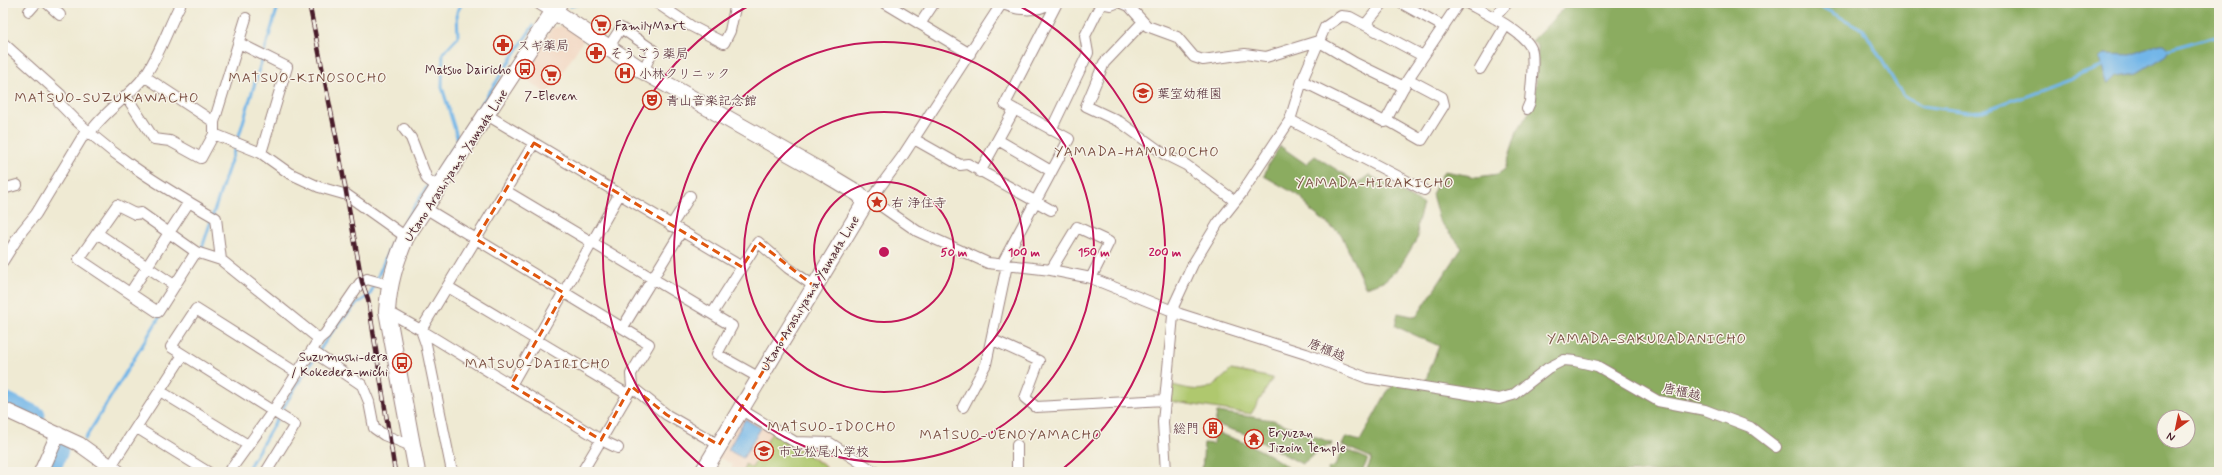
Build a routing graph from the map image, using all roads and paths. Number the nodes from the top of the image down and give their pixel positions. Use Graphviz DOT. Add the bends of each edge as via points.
graph roads {
  1 [pos="47,3"];
  2 [pos="181,3"];
  3 [pos="657,3"];
  4 [pos="736,3"];
  5 [pos="885,3"];
  6 [pos="934,3"];
  7 [pos="1002,3"];
  8 [pos="1052,3"];
  9 [pos="1057,3"];
  10 [pos="1116,3"];
  11 [pos="1122,3"];
  12 [pos="1383,3"];
  13 [pos="1401,3"];
  14 [pos="1459,3"];
  15 [pos="1467,3"];
  16 [pos="1507,3"];
  17 [pos="1100,4"];
  18 [pos="555,5"];
  19 [pos="60,15"];
  20 [pos="246,18"];
  21 [pos="1494,18"];
  22 [pos="1143,22"];
  23 [pos="920,24"];
  24 [pos="1365,25"];
  25 [pos="1506,26"];
  26 [pos="1444,27"];
  27 [pos="1318,41"];
  28 [pos="3,43"];
  29 [pos="239,43"];
  30 [pos="608,48"];
  31 [pos="970,54"];
  32 [pos="1423,56"];
  33 [pos="1480,69"];
  34 [pos="643,71"];
  35 [pos="144,76"];
  36 [pos="1302,81"];
  37 [pos="1406,83"];
  38 [pos="126,96"];
  39 [pos="1527,109"];
  40 [pos="1014,110"];
  41 [pos="487,115"];
  42 [pos="1290,120"];
  43 [pos="1387,120"];
  44 [pos="214,122"];
  45 [pos="404,129"];
  46 [pos="1051,130"];
  47 [pos="87,132"];
  48 [pos="214,134"];
  49 [pos="914,139"];
  50 [pos="998,140"];
  51 [pos="534,143"];
  52 [pos="261,153"];
  53 [pos="1051,171"];
  54 [pos="980,172"];
  55 [pos="17,185"];
  56 [pos="439,188"];
  57 [pos="3,189"];
  58 [pos="1424,190"];
  59 [pos="506,191"];
  60 [pos="619,196"];
  61 [pos="690,196"];
  62 [pos="867,199"];
  63 [pos="1035,200"];
  64 [pos="1235,201"];
  65 [pos="189,202"];
  66 [pos="425,208"];
  67 [pos="1051,210"];
  68 [pos="671,226"];
  69 [pos="681,232"];
  70 [pos="97,233"];
  71 [pos="401,233"];
  72 [pos="168,234"];
  73 [pos="476,239"];
  74 [pos="593,242"];
  75 [pos="196,252"];
  76 [pos="221,260"];
  77 [pos="3,261"];
  78 [pos="1004,265"];
  79 [pos="147,267"];
  80 [pos="742,267"];
  81 [pos="1051,270"];
  82 [pos="1091,278"];
  83 [pos="653,279"];
  84 [pos="174,285"];
  85 [pos="389,285"];
  86 [pos="814,286"];
  87 [pos="448,287"];
  88 [pos="130,293"];
  89 [pos="564,293"];
  90 [pos="387,311"];
  91 [pos="1174,311"];
  92 [pos="712,314"];
  93 [pos="623,327"];
  94 [pos="421,330"];
  95 [pos="318,339"];
  96 [pos="537,340"];
  97 [pos="992,340"];
  98 [pos="312,351"];
  99 [pos="183,355"];
  100 [pos="297,373"];
  101 [pos="758,377"];
  102 [pos="511,385"];
  103 [pos="630,390"];
  104 [pos="160,391"];
  105 [pos="1165,400"];
  106 [pos="963,406"];
  107 [pos="3,409"];
  108 [pos="740,409"];
  109 [pos="273,411"];
  110 [pos="137,428"];
  111 [pos="58,434"];
  112 [pos="601,440"];
  113 [pos="248,445"];
  114 [pos="719,445"];
  115 [pos="1017,445"];
  116 [pos="414,447"];
  117 [pos="1776,447"];
  118 [pos="618,448"];
  119 [pos="115,469"];
  120 [pos="420,469"];
  121 [pos="41,472"];
  122 [pos="208,472"];
  123 [pos="229,472"];
  124 [pos="266,472"];
  125 [pos="454,472"];
  126 [pos="582,472"];
  127 [pos="702,472"];
  128 [pos="875,472"];
  129 [pos="1017,472"];
  130 [pos="1166,472"];
  1 -- 19 [label="street"];
  2 -- 35 [label="street"];
  3 -- 4 [label="street" via="690,26 724,43 730,31"];
  5 -- 23 [label="street"];
  6 -- 23 [label="street"];
  7 -- 8 [label="street" via="1011,8 1030,9 1045,7"];
  7 -- 31 [label="street"];
  9 -- 40 [label="street" via="1005,104"];
  10 -- 17 [label="street"];
  11 -- 22 [label="street" via="1129,6"];
  12 -- 24 [label="street"];
  13 -- 26 [label="street"];
  14 -- 26 [label="street"];
  15 -- 21 [label="street"];
  16 -- 21 [label="street"];
  17 -- 46 [label="street" via="1085,36 1088,53"];
  18 -- 30 [label="main road, Utano Arashiyama Yamada Line"];
  18 -- 41 [label="main road, Utano Arashiyama Yamada Line"];
  20 -- 29 [label="street"];
  21 -- 25 [label="street"];
  22 -- 27 [label="street" via="1147,26 1177,37 1191,54 1203,60 1245,54 1266,57"];
  22 -- 64 [label="street" via="1104,63 1086,106 1120,122"];
  23 -- 31 [label="street"];
  24 -- 27 [label="street" via="1350,17 1341,16 1325,27"];
  24 -- 32 [label="street"];
  25 -- 33 [label="street"];
  25 -- 39 [label="street" via="1528,42 1532,52 1530,102"];
  26 -- 32 [label="street"];
  27 -- 36 [label="street"];
  27 -- 37 [label="street" via="1355,63"];
  28 -- 47 [label="street" via="61,96 59,103"];
  29 -- 44 [label="street"];
  29 -- 52 [label="street" via="287,67"];
  30 -- 34 [label="main road, Utano Arashiyama Yamada Line"];
  30 -- 34 [label="street" via="621,28 653,50"];
  31 -- 49 [label="street"];
  32 -- 37 [label="street"];
  34 -- 62 [label="main road, Utano Arashiyama Yamada Line"];
  35 -- 38 [label="street"];
  35 -- 44 [label="street"];
  36 -- 42 [label="street"];
  36 -- 43 [label="street" via="1385,122"];
  37 -- 43 [label="street"];
  37 -- 43 [label="street" via="1442,97 1444,105 1422,140"];
  38 -- 47 [label="street" via="98,119"];
  38 -- 48 [label="street" via="154,139 170,142 200,158"];
  40 -- 46 [label="street"];
  40 -- 50 [label="street"];
  41 -- 51 [label="street"];
  41 -- 56 [label="main road, Utano Arashiyama Yamada Line"];
  42 -- 58 [label="street"];
  42 -- 64 [label="street"];
  44 -- 48 [label="street"];
  45 -- 56 [label="street" via="411,138 427,179"];
  46 -- 53 [label="street" via="1068,139"];
  47 -- 65 [label="street" via="141,174"];
  47 -- 77 [label="street" via="36,214"];
  48 -- 52 [label="street"];
  49 -- 54 [label="street" via="960,165 968,164"];
  49 -- 62 [label="street"];
  50 -- 53 [label="street"];
  50 -- 54 [label="street"];
  51 -- 59 [label="street"];
  51 -- 60 [label="street"];
  52 -- 71 [label="street" via="290,173 319,187 347,195"];
  53 -- 63 [label="street"];
  54 -- 63 [label="street"];
  55 -- 57 [label="street"];
  56 -- 66 [label="main road, Utano Arashiyama Yamada Line"];
  59 -- 73 [label="street"];
  59 -- 74 [label="street"];
  60 -- 68 [label="street"];
  60 -- 74 [label="street"];
  61 -- 68 [label="street"];
  62 -- 78 [label="street, 唐櫃越" via="917,231 969,255"];
  62 -- 86 [label="main road, Utano Arashiyama Yamada Line"];
  63 -- 67 [label="street"];
  63 -- 78 [label="street"];
  64 -- 91 [label="street" via="1194,264 1174,305"];
  65 -- 72 [label="street"];
  65 -- 76 [label="street" via="216,218"];
  66 -- 71 [label="main road, Utano Arashiyama Yamada Line"];
  66 -- 73 [label="street"];
  68 -- 69 [label="street"];
  69 -- 80 [label="street"];
  69 -- 83 [label="street"];
  70 -- 72 [label="street" via="117,205 135,214 140,213"];
  70 -- 79 [label="street"];
  70 -- 88 [label="street" via="79,259"];
  71 -- 85 [label="main road, Utano Arashiyama Yamada Line"];
  72 -- 75 [label="street"];
  72 -- 79 [label="street"];
  73 -- 87 [label="street"];
  73 -- 89 [label="street"];
  74 -- 83 [label="street"];
  74 -- 89 [label="street"];
  75 -- 76 [label="street"];
  75 -- 84 [label="street"];
  76 -- 95 [label="street"];
  78 -- 81 [label="street, 唐櫃越"];
  78 -- 97 [label="street"];
  79 -- 84 [label="street"];
  79 -- 88 [label="street"];
  80 -- 86 [label="street" via="758,242"];
  80 -- 92 [label="street"];
  81 -- 82 [label="street, 唐櫃越"];
  81 -- 82 [label="street" via="1077,227 1109,242"];
  82 -- 91 [label="street, 唐櫃越"];
  83 -- 92 [label="street"];
  83 -- 93 [label="street"];
  84 -- 88 [label="street" via="158,312"];
  85 -- 90 [label="main road, Utano Arashiyama Yamada Line"];
  85 -- 95 [label="street" via="367,279 360,283 325,334"];
  86 -- 101 [label="main road, Utano Arashiyama Yamada Line"];
  87 -- 94 [label="street"];
  87 -- 96 [label="street"];
  89 -- 93 [label="street"];
  89 -- 96 [label="street"];
  90 -- 94 [label="street"];
  90 -- 116 [label="main road, Utano Arashiyama Yamada Line"];
  91 -- 105 [label="street"];
  91 -- 117 [label="street, 唐櫃越" via="1306,354 1368,378 1500,399 1513,395 1548,368 1564,360 1597,366 1658,401 1705,410 1750,427"];
  92 -- 101 [label="street" via="732,326 717,354"];
  93 -- 103 [label="street" via="648,344 631,374"];
  94 -- 102 [label="street"];
  94 -- 125 [label="street"];
  95 -- 98 [label="street"];
  96 -- 102 [label="street"];
  96 -- 103 [label="street"];
  97 -- 105 [label="street" via="1039,361 1025,398 1036,407"];
  97 -- 106 [label="street" via="986,364"];
  98 -- 100 [label="street"];
  98 -- 116 [label="street" via="362,385 369,402 374,428 384,435"];
  99 -- 100 [label="street" via="171,347 196,309"];
  99 -- 104 [label="street"];
  99 -- 109 [label="street"];
  100 -- 109 [label="street"];
  101 -- 108 [label="main road, Utano Arashiyama Yamada Line"];
  102 -- 112 [label="street"];
  103 -- 112 [label="street"];
  103 -- 114 [label="street"];
  104 -- 110 [label="street"];
  104 -- 113 [label="street"];
  105 -- 130 [label="street"];
  107 -- 111 [label="street"];
  108 -- 114 [label="main road, Utano Arashiyama Yamada Line"];
  108 -- 128 [label="street" via="795,442 830,443"];
  109 -- 113 [label="street"];
  109 -- 124 [label="street" via="296,425"];
  110 -- 119 [label="street"];
  110 -- 122 [label="street"];
  111 -- 119 [label="street" via="79,444"];
  111 -- 121 [label="street"];
  112 -- 118 [label="street"];
  112 -- 126 [label="street"];
  113 -- 123 [label="street"];
  114 -- 127 [label="main road, Utano Arashiyama Yamada Line"];
  115 -- 129 [label="street"];
  116 -- 120 [label="main road, Utano Arashiyama Yamada Line"];
}
